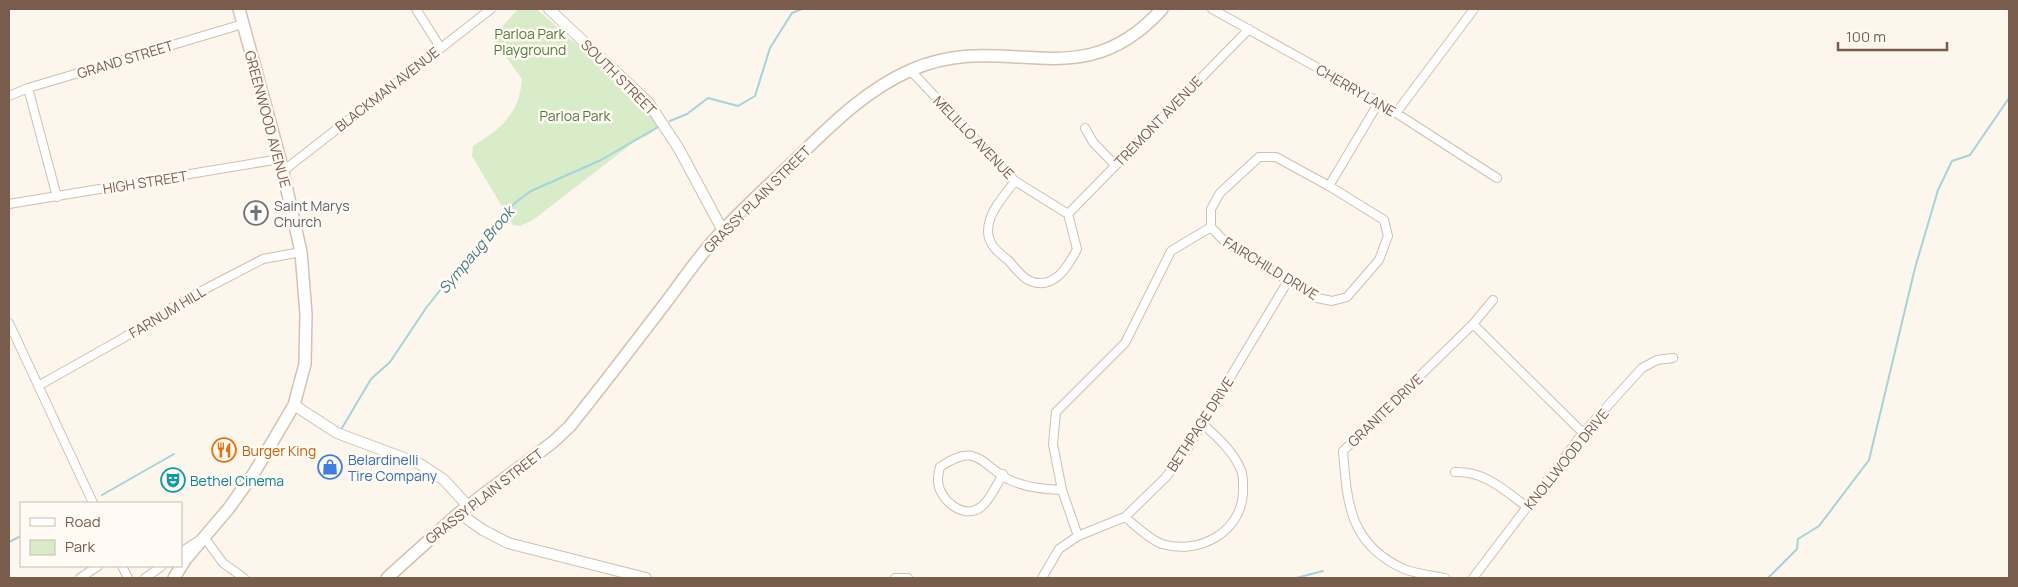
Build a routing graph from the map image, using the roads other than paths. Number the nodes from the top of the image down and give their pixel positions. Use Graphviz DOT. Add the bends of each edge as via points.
graph roads {
  1 [pos="239,9"];
  2 [pos="416,9"];
  3 [pos="491,9"];
  4 [pos="549,9"];
  5 [pos="1162,9"];
  6 [pos="1212,9"];
  7 [pos="1474,9"];
  8 [pos="243,24"];
  9 [pos="1249,29"];
  10 [pos="440,47"];
  11 [pos="910,70"];
  12 [pos="28,88"];
  13 [pos="9,96"];
  14 [pos="1378,102"];
  15 [pos="1396,113"];
  16 [pos="1085,128"];
  17 [pos="282,165"];
  18 [pos="1115,165"];
  19 [pos="1497,178"];
  20 [pos="1015,181"];
  21 [pos="1329,186"];
  22 [pos="57,196"];
  23 [pos="9,204"];
  24 [pos="1068,214"];
  25 [pos="1211,227"];
  26 [pos="723,231"];
  27 [pos="301,252"];
  28 [pos="1288,281"];
  29 [pos="1493,300"];
  30 [pos="9,323"];
  31 [pos="1473,324"];
  32 [pos="1673,358"];
  33 [pos="38,386"];
  34 [pos="294,406"];
  35 [pos="1202,424"];
  36 [pos="1582,433"];
  37 [pos="1454,472"];
  38 [pos="1003,474"];
  39 [pos="1062,490"];
  40 [pos="93,502"];
  41 [pos="1527,507"];
  42 [pos="463,509"];
  43 [pos="1125,518"];
  44 [pos="1078,536"];
  45 [pos="204,537"];
  46 [pos="182,551"];
  47 [pos="182,565"];
  48 [pos="96,567"];
  49 [pos="161,567"];
  50 [pos="181,567"];
  51 [pos="80,578"];
  52 [pos="145,578"];
  53 [pos="174,578"];
  54 [pos="244,578"];
  55 [pos="387,578"];
  56 [pos="646,578"];
  57 [pos="896,578"];
  58 [pos="908,578"];
  59 [pos="1042,578"];
  60 [pos="1445,578"];
  61 [pos="1473,578"];
  1 -- 8 [label="main road, GREENWOOD AVENUE"];
  2 -- 10 [label="street"];
  3 -- 10 [label="street, BLACKMAN AVENUE"];
  4 -- 26 [label="street, SOUTH STREET" via="648,102 680,148"];
  5 -- 11 [label="main road, GRASSY PLAIN STREET" via="1134,36 1084,57 1057,60 960,55"];
  6 -- 9 [label="street, CHERRY LANE"];
  7 -- 15 [label="street"];
  8 -- 12 [label="street, GRAND STREET"];
  8 -- 17 [label="main road, GREENWOOD AVENUE"];
  9 -- 14 [label="street, CHERRY LANE"];
  9 -- 18 [label="street, TREMONT AVENUE"];
  10 -- 17 [label="street, BLACKMAN AVENUE"];
  11 -- 20 [label="street, MELILLO AVENUE"];
  11 -- 26 [label="main road, GRASSY PLAIN STREET" via="869,93 844,113"];
  12 -- 13 [label="street, GRAND STREET"];
  12 -- 22 [label="street"];
  14 -- 15 [label="street, CHERRY LANE"];
  14 -- 21 [label="street"];
  15 -- 19 [label="street, CHERRY LANE"];
  16 -- 18 [label="street" via="1093,142"];
  17 -- 22 [label="street, HIGH STREET"];
  17 -- 27 [label="main road, GREENWOOD AVENUE"];
  18 -- 24 [label="street, TREMONT AVENUE"];
  20 -- 24 [label="street, MELILLO AVENUE"];
  20 -- 24 [label="street" via="995,208 988,230 991,245 1028,280 1043,282 1058,278 1068,269 1077,249"];
  21 -- 25 [label="street, FAIRCHILD DRIVE" via="1276,157 1259,156 1220,193 1211,209"];
  21 -- 28 [label="street, FAIRCHILD DRIVE" via="1384,220 1388,236 1379,260 1347,297 1332,301 1317,298"];
  22 -- 23 [label="street, HIGH STREET"];
  25 -- 28 [label="street, FAIRCHILD DRIVE" via="1224,242"];
  25 -- 39 [label="street" via="1171,251 1125,343 1056,412 1053,444"];
  26 -- 42 [label="main road, GRASSY PLAIN STREET" via="570,426"];
  27 -- 33 [label="street, FARNUM HILL" via="263,259 247,267"];
  27 -- 34 [label="main road, GREENWOOD AVENUE" via="307,340 305,364"];
  28 -- 35 [label="street, BETHPAGE DRIVE"];
  29 -- 31 [label="street, GRANITE DRIVE"];
  30 -- 33 [label="street"];
  31 -- 36 [label="street"];
  31 -- 60 [label="street, GRANITE DRIVE" via="1343,451 1345,486 1352,519 1372,550 1404,569"];
  32 -- 36 [label="street, KNOLLWOOD DRIVE" via="1657,360 1642,368"];
  33 -- 40 [label="street"];
  34 -- 42 [label="street" via="337,433 420,464 444,480"];
  34 -- 45 [label="main road, GREENWOOD AVENUE" via="254,473"];
  35 -- 43 [label="street, BETHPAGE DRIVE" via="1165,478"];
  35 -- 43 [label="street" via="1232,453 1243,472 1243,501 1228,529 1211,542 1190,547 1162,544"];
  36 -- 41 [label="street, KNOLLWOOD DRIVE"];
  37 -- 41 [label="street" via="1468,472 1487,478"];
  38 -- 38 [label="street" via="976,456 965,456 940,467 938,479 941,493 953,506 974,510 982,506"];
  38 -- 39 [label="street" via="1039,489"];
  39 -- 44 [label="street"];
  41 -- 61 [label="street, KNOLLWOOD DRIVE"];
  42 -- 55 [label="main road, GRASSY PLAIN STREET"];
  42 -- 56 [label="street" via="482,530 508,543"];
  43 -- 44 [label="street, BETHPAGE DRIVE"];
  44 -- 59 [label="street, BETHPAGE DRIVE" via="1059,549"];
  45 -- 46 [label="street"];
  45 -- 47 [label="main road, GREENWOOD AVENUE"];
  45 -- 54 [label="street" via="223,563"];
  48 -- 51 [label="street"];
  49 -- 52 [label="street"];
  50 -- 53 [label="main road, GREENWOOD AVENUE"];
  57 -- 58 [label="street"];
}
